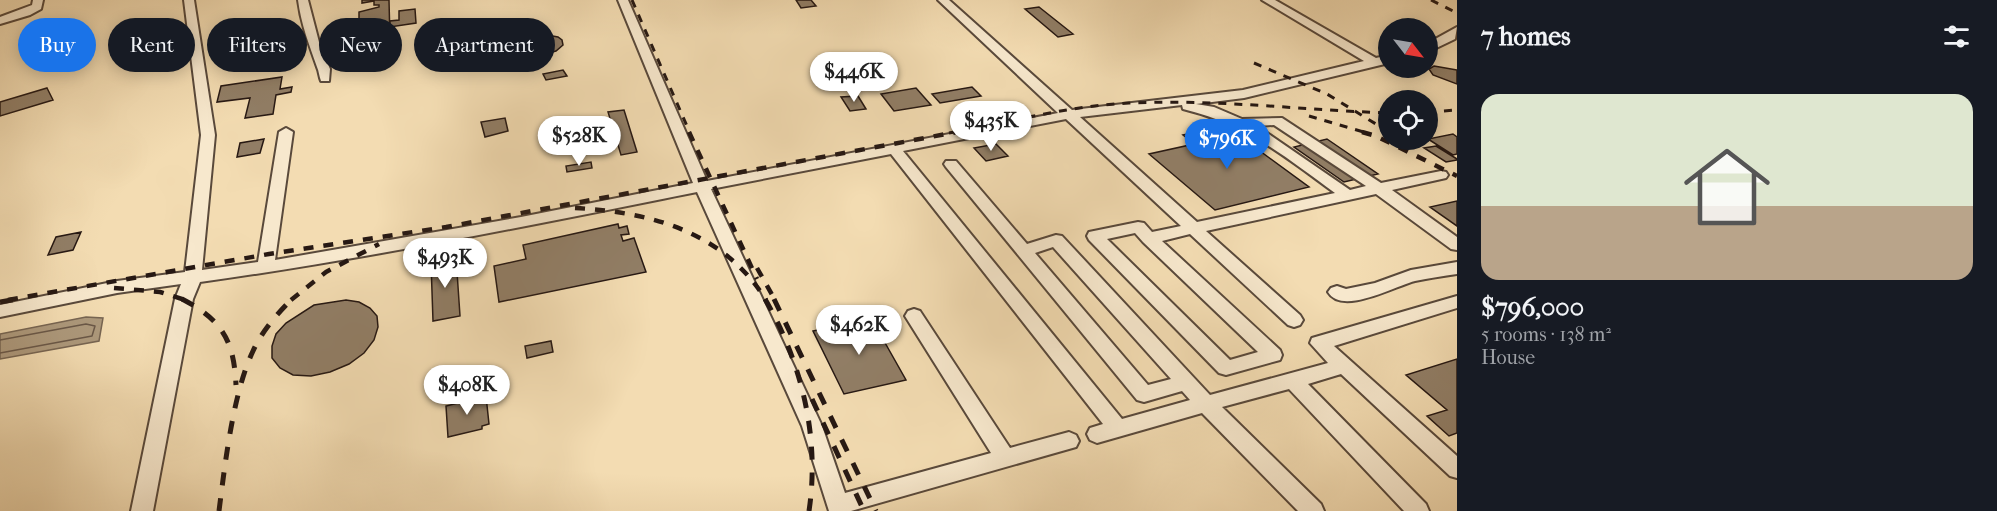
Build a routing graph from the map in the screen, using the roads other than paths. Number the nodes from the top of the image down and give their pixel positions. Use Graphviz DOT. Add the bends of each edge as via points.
graph roads {
  1 [pos="38,0"];
  2 [pos="193,0"];
  3 [pos="303,0"];
  4 [pos="623,0"];
  5 [pos="943,0"];
  6 [pos="1267,0"];
  7 [pos="0,21"];
  8 [pos="1457,30"];
  9 [pos="1438,43"];
  10 [pos="1378,59"];
  11 [pos="1378,62"];
  12 [pos="325,78"];
  13 [pos="1163,103"];
  14 [pos="1067,115"];
  15 [pos="1242,123"];
  16 [pos="286,132"];
  17 [pos="894,149"];
  18 [pos="951,164"];
  19 [pos="1441,175"];
  20 [pos="702,186"];
  21 [pos="1380,189"];
  22 [pos="1348,196"];
  23 [pos="1191,228"];
  24 [pos="1149,238"];
  25 [pos="1457,245"];
  26 [pos="1023,251"];
  27 [pos="266,267"];
  28 [pos="1457,268"];
  29 [pos="193,277"];
  30 [pos="1337,292"];
  31 [pos="1457,302"];
  32 [pos="0,311"];
  33 [pos="914,316"];
  34 [pos="1294,320"];
  35 [pos="1344,366"];
  36 [pos="1292,380"];
  37 [pos="1186,382"];
  38 [pos="1206,404"];
  39 [pos="1118,428"];
  40 [pos="1097,434"];
  41 [pos="1069,441"];
  42 [pos="1005,458"];
  43 [pos="1457,469"];
  44 [pos="838,508"];
  45 [pos="142,511"];
  46 [pos="1313,511"];
  47 [pos="1418,511"];
  1 -- 7 [label="lane" via="37,7"];
  2 -- 29 [label="lane" via="208,135"];
  3 -- 12 [label="lane" via="305,22 326,71"];
  4 -- 20 [label="lane"];
  5 -- 14 [label="lane"];
  6 -- 10 [label="lane"];
  8 -- 9 [label="lane"];
  11 -- 13 [label="lane" via="1244,94"];
  13 -- 14 [label="lane"];
  13 -- 15 [label="lane" via="1203,107"];
  14 -- 17 [label="lane"];
  14 -- 23 [label="lane"];
  15 -- 21 [label="lane" via="1277,121"];
  15 -- 22 [label="lane"];
  16 -- 27 [label="lane"];
  17 -- 20 [label="lane"];
  17 -- 39 [label="lane"];
  18 -- 26 [label="lane"];
  19 -- 21 [label="lane"];
  20 -- 27 [label="lane"];
  20 -- 44 [label="lane" via="812,426"];
  21 -- 22 [label="lane"];
  21 -- 25 [label="lane"];
  22 -- 23 [label="lane"];
  23 -- 24 [label="lane"];
  23 -- 34 [label="lane"];
  24 -- 24 [label="lane" via="1138,227 1095,236 1226,368 1273,354"];
  26 -- 37 [label="lane" via="1056,240"];
  26 -- 37 [label="lane" via="1144,394"];
  27 -- 29 [label="lane"];
  28 -- 30 [label="lane" via="1411,276 1355,294 1344,296"];
  29 -- 32 [label="lane" via="117,287"];
  29 -- 45 [label="lane" via="184,299"];
  31 -- 35 [label="lane" via="1319,343"];
  33 -- 42 [label="lane"];
  35 -- 36 [label="lane"];
  35 -- 43 [label="lane"];
  36 -- 38 [label="lane"];
  36 -- 47 [label="lane"];
  37 -- 38 [label="lane"];
  38 -- 39 [label="lane"];
  38 -- 46 [label="lane"];
  39 -- 40 [label="lane"];
  41 -- 42 [label="lane"];
  42 -- 44 [label="lane"];
}
